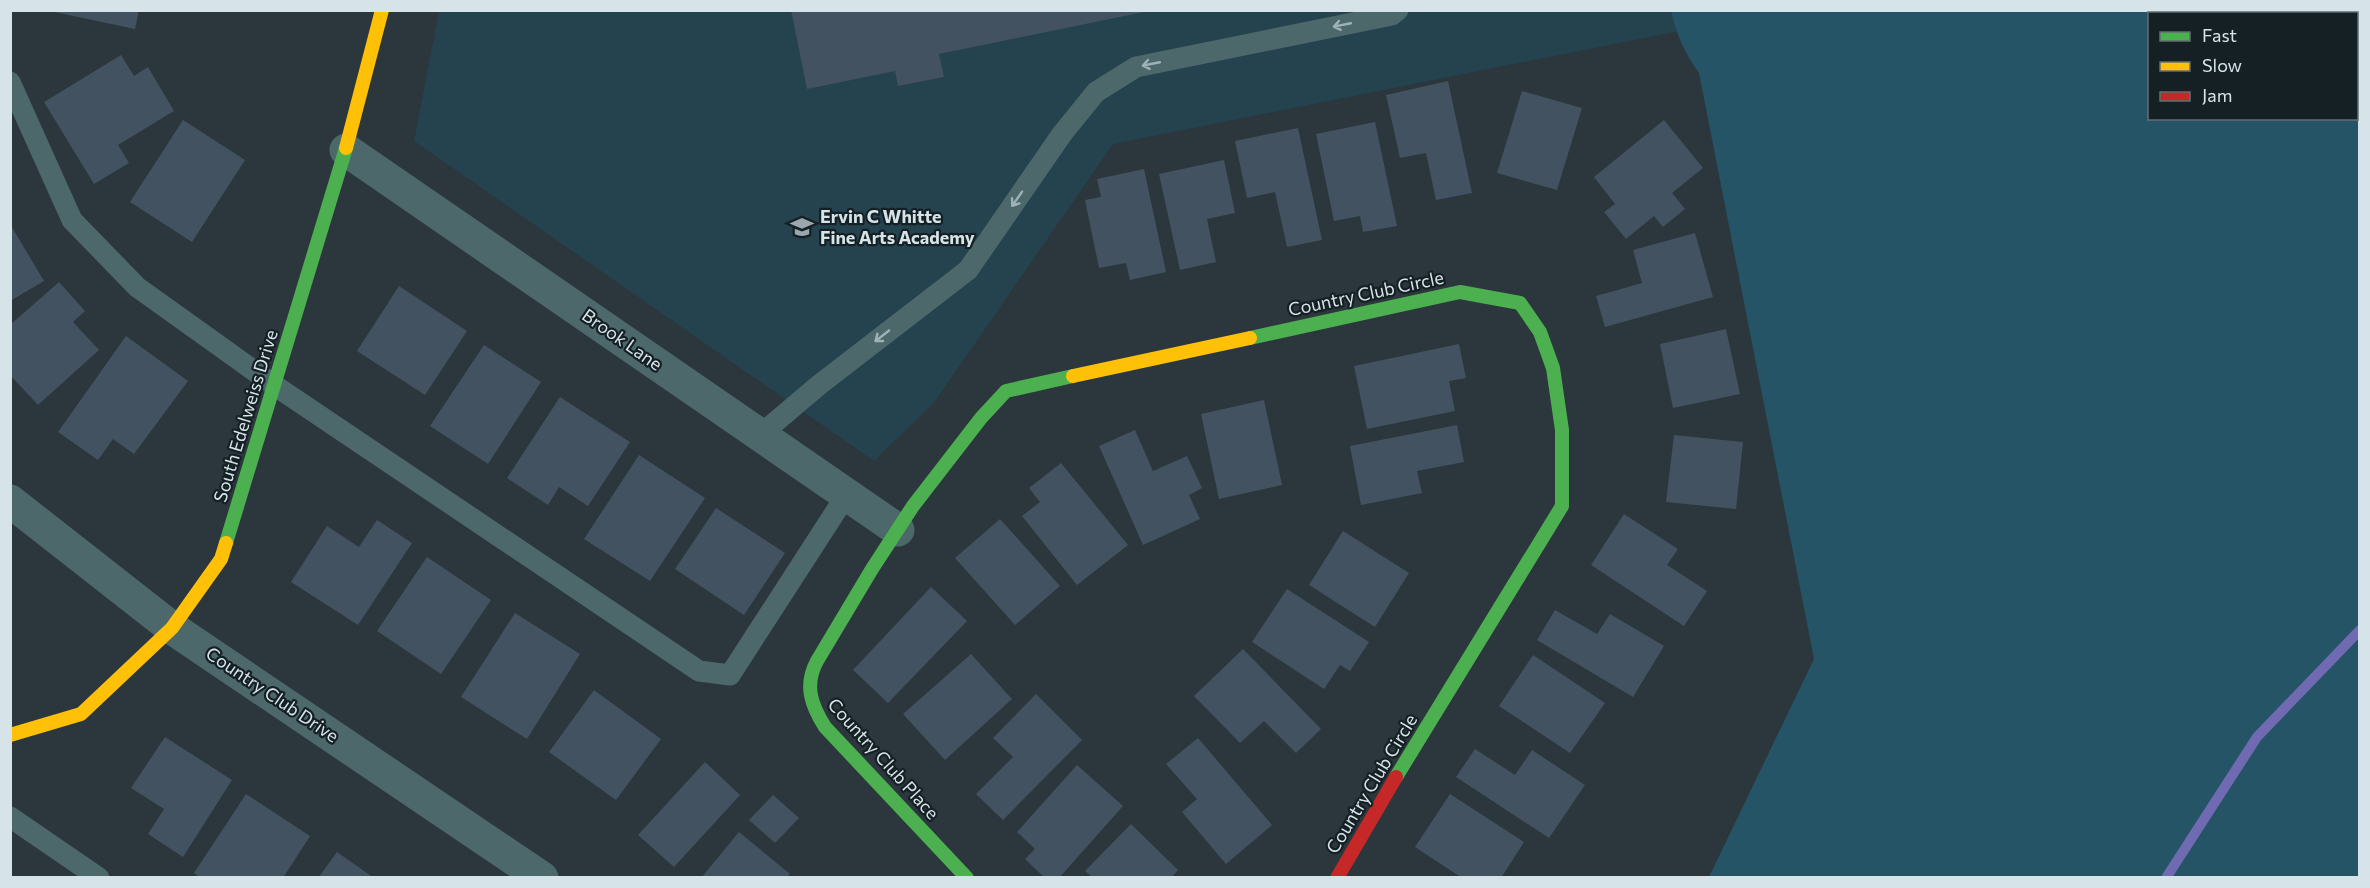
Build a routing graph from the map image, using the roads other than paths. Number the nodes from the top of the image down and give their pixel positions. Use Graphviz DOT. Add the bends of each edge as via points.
graph roads {
  1 [pos="382,10"];
  2 [pos="1398,10"];
  3 [pos="10,82"];
  4 [pos="346,150"];
  5 [pos="274,385"];
  6 [pos="760,435"];
  7 [pos="847,494"];
  8 [pos="10,501"];
  9 [pos="898,530"];
  10 [pos="172,628"];
  11 [pos="10,735"];
  12 [pos="10,817"];
  13 [pos="99,878"];
  14 [pos="542,878"];
  15 [pos="967,878"];
  16 [pos="1337,878"];
  1 -- 4 [label="street, South Edelweiss Drive"];
  2 -- 6 [label="lane, one-way" via="1392,15 1136,66 1096,92 968,270"];
  3 -- 5 [label="lane" via="72,220 137,287"];
  4 -- 5 [label="street, South Edelweiss Drive"];
  4 -- 6 [label="street, Brook Lane"];
  5 -- 7 [label="lane" via="699,671 730,675"];
  5 -- 10 [label="street, South Edelweiss Drive" via="221,559"];
  6 -- 7 [label="street, Brook Lane"];
  7 -- 9 [label="street, Brook Lane"];
  8 -- 10 [label="street, Country Club Drive"];
  9 -- 15 [label="street, Country Club Place" via="810,675 811,706 825,727"];
  9 -- 16 [label="street, Country Club Circle" via="972,426 1006,391 1460,292 1520,303 1540,332 1553,368 1562,430 1562,506"];
  10 -- 11 [label="street, South Edelweiss Drive" via="81,714"];
  10 -- 14 [label="street, Country Club Drive"];
  12 -- 13 [label="lane"];
}
